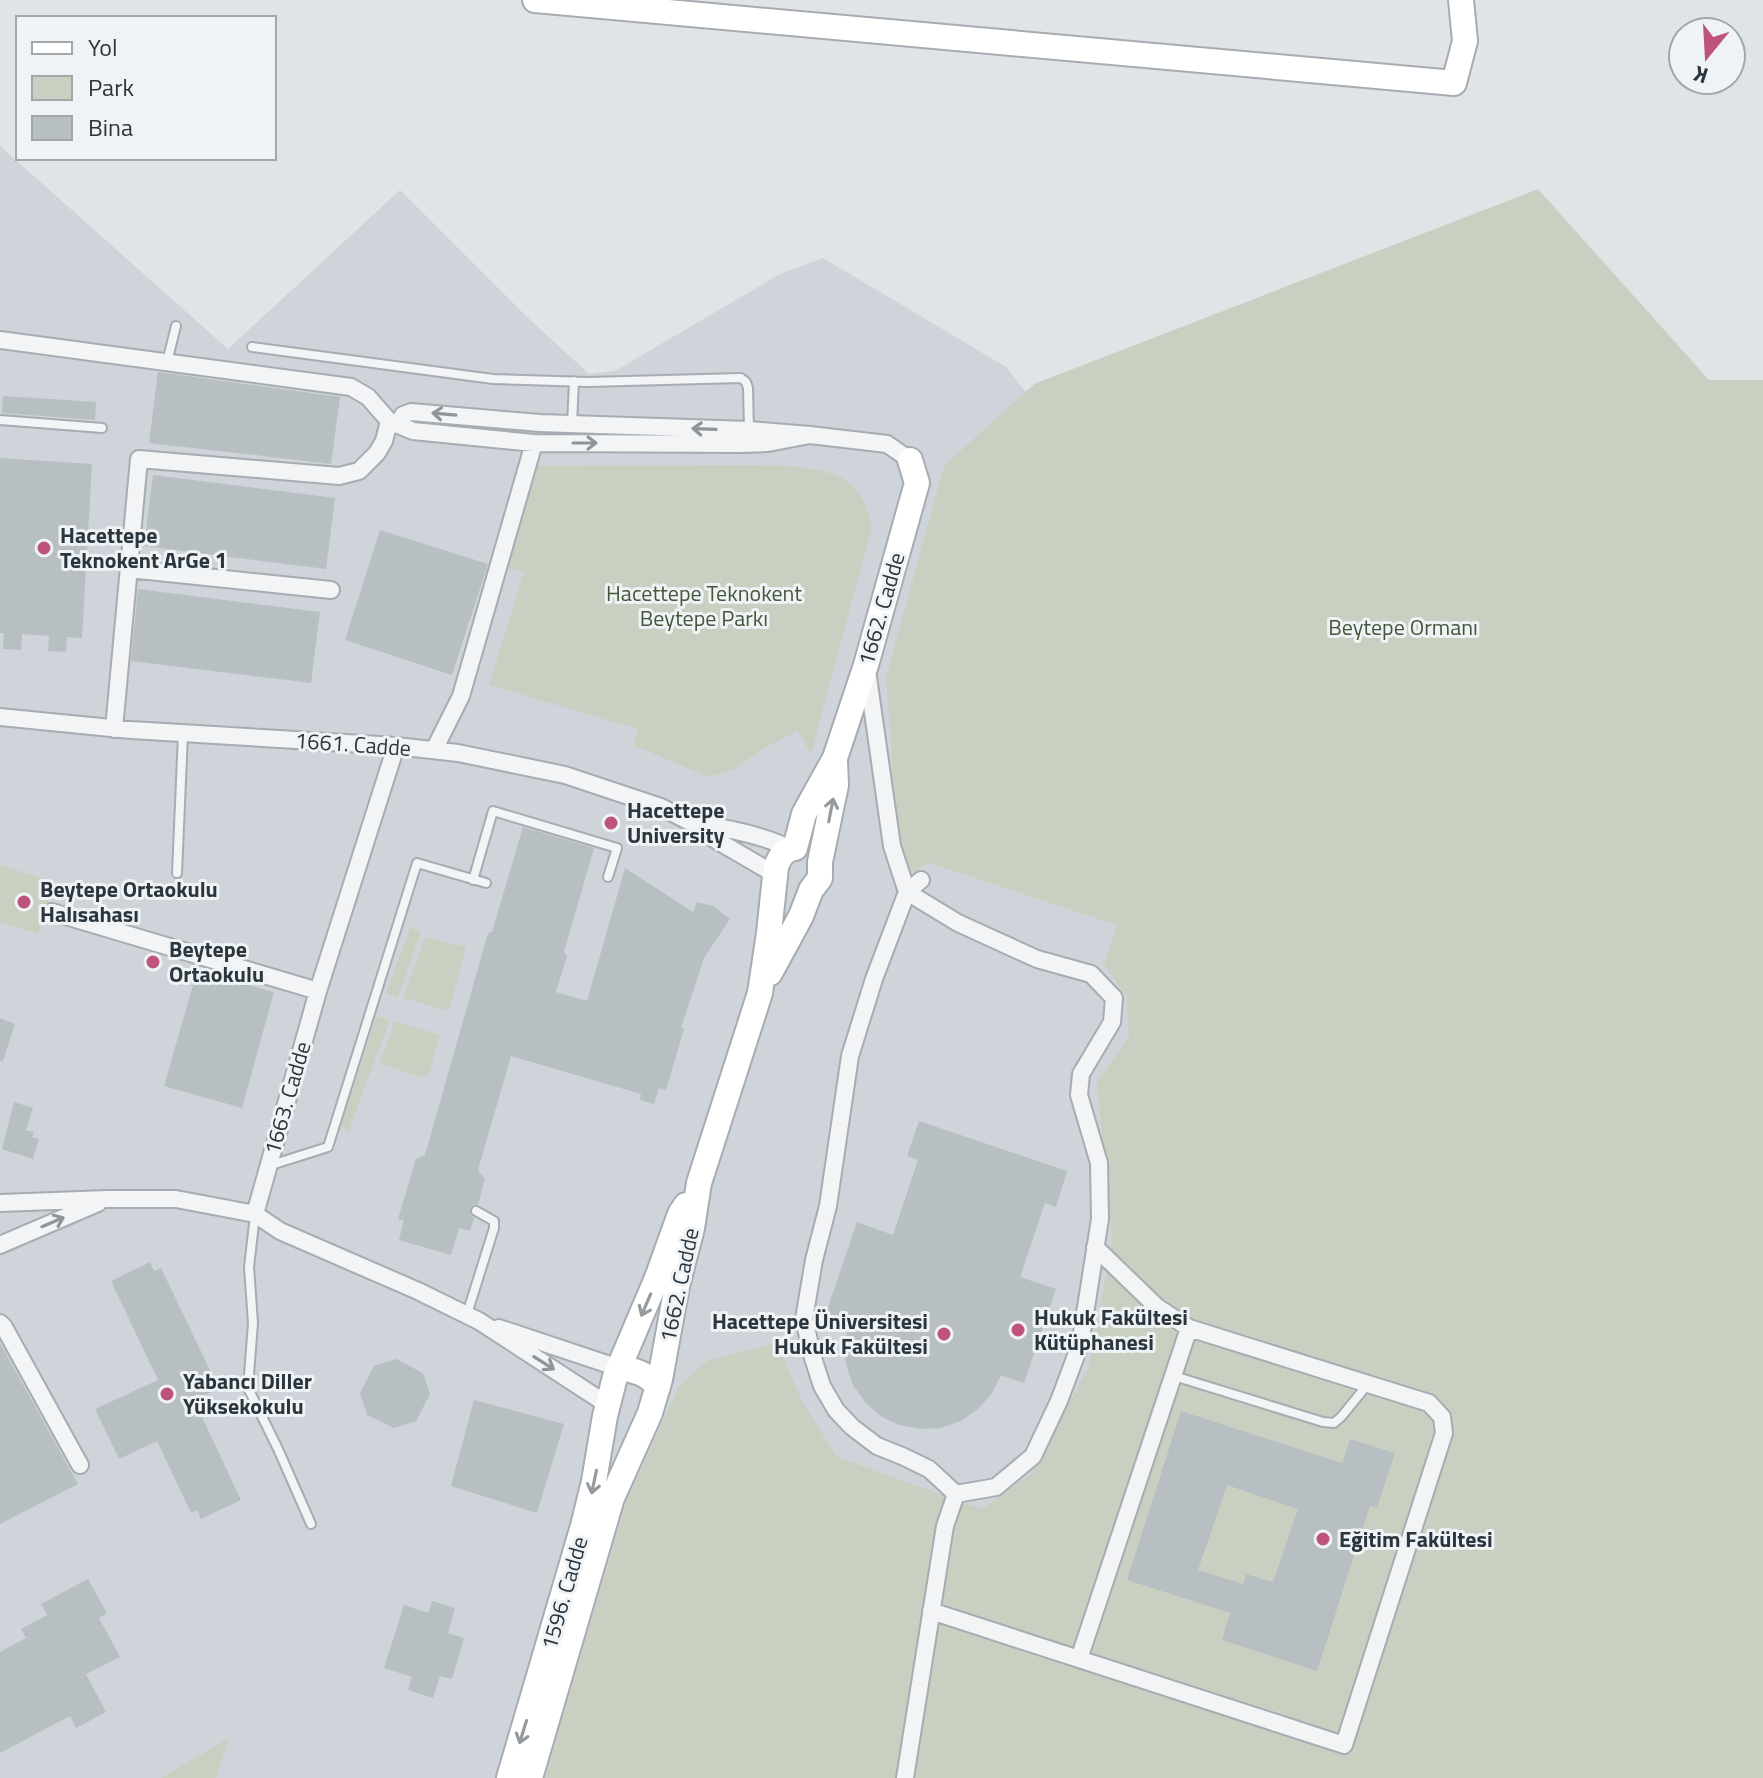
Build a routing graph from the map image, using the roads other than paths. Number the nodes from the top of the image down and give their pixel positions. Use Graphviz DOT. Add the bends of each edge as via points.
graph roads {
  1 [pos="535,0"];
  2 [pos="1461,0"];
  3 [pos="176,326"];
  4 [pos="0,340"];
  5 [pos="252,347"];
  6 [pos="167,363"];
  7 [pos="574,381"];
  8 [pos="0,420"];
  9 [pos="393,423"];
  10 [pos="572,425"];
  11 [pos="102,428"];
  12 [pos="749,430"];
  13 [pos="810,435"];
  14 [pos="534,443"];
  15 [pos="910,460"];
  16 [pos="129,569"];
  17 [pos="331,590"];
  18 [pos="866,665"];
  19 [pos="0,717"];
  20 [pos="114,729"];
  21 [pos="183,734"];
  22 [pos="396,746"];
  23 [pos="434,750"];
  24 [pos="835,758"];
  25 [pos="694,824"];
  26 [pos="793,848"];
  27 [pos="820,862"];
  28 [pos="177,873"];
  29 [pos="776,875"];
  30 [pos="608,877"];
  31 [pos="473,880"];
  32 [pos="921,880"];
  33 [pos="486,883"];
  34 [pos="811,890"];
  35 [pos="907,892"];
  36 [pos="52,912"];
  37 [pos="318,991"];
  38 [pos="760,993"];
  39 [pos="268,1166"];
  40 [pos="699,1183"];
  41 [pos="107,1199"];
  42 [pos="0,1203"];
  43 [pos="476,1211"];
  44 [pos="255,1214"];
  45 [pos="0,1245"];
  46 [pos="1095,1247"];
  47 [pos="473,1318"];
  48 [pos="0,1323"];
  49 [pos="1189,1328"];
  50 [pos="619,1368"];
  51 [pos="1173,1375"];
  52 [pos="1368,1384"];
  53 [pos="658,1387"];
  54 [pos="608,1405"];
  55 [pos="646,1421"];
  56 [pos="80,1465"];
  57 [pos="956,1494"];
  58 [pos="311,1524"];
  59 [pos="931,1611"];
  60 [pos="1079,1659"];
  61 [pos="509,1778"];
  62 [pos="530,1778"];
  63 [pos="905,1778"];
  1 -- 2 [label="street" via="1454,83 1465,41"];
  3 -- 6 [label="lane"];
  4 -- 6 [label="street"];
  5 -- 7 [label="lane" via="493,379"];
  6 -- 9 [label="street" via="351,387"];
  7 -- 10 [label="lane"];
  7 -- 12 [label="lane" via="741,378 748,388"];
  8 -- 11 [label="lane"];
  10 -- 9 [label="street, one-way" via="411,412"];
  9 -- 14 [label="street" via="413,431"];
  9 -- 16 [label="street" via="377,453 359,471 339,476 139,459"];
  12 -- 10 [label="street, one-way"];
  12 -- 13 [label="street"];
  14 -- 13 [label="street, one-way" via="742,444"];
  13 -- 15 [label="street" via="887,444"];
  14 -- 23 [label="street" via="461,696"];
  15 -- 18 [label="street, 1662. Cadde" via="917,483"];
  16 -- 17 [label="street"];
  16 -- 20 [label="street"];
  18 -- 24 [label="street, 1662. Cadde"];
  18 -- 35 [label="street" via="892,846"];
  19 -- 20 [label="street, 1661. Cadde"];
  20 -- 21 [label="street, 1661. Cadde"];
  21 -- 22 [label="street, 1661. Cadde"];
  21 -- 28 [label="lane"];
  22 -- 23 [label="street, 1661. Cadde"];
  22 -- 37 [label="street, 1663. Cadde"];
  23 -- 25 [label="street, 1661. Cadde" via="565,775 661,807"];
  24 -- 26 [label="street, 1662. Cadde" via="804,814"];
  27 -- 24 [label="street, 1662. Cadde, one-way" via="836,785"];
  25 -- 26 [label="street, 1661. Cadde"];
  25 -- 29 [label="street, 1661. Cadde"];
  26 -- 27 [label="street" via="810,851"];
  26 -- 29 [label="street, 1662. Cadde" via="778,859"];
  27 -- 34 [label="street, 1662. Cadde" via="820,878"];
  29 -- 34 [label="street" via="789,891"];
  29 -- 38 [label="street, 1662. Cadde"];
  30 -- 31 [label="lane" via="617,848 493,811"];
  31 -- 33 [label="lane"];
  31 -- 39 [label="lane" via="417,863 328,1147"];
  32 -- 35 [label="street"];
  34 -- 38 [label="street, 1662. Cadde"];
  35 -- 46 [label="street" via="958,923 1037,959 1091,974 1114,998 1112,1022 1081,1074 1079,1095 1099,1163"];
  35 -- 57 [label="street" via="850,1056 828,1206 804,1319 822,1386 836,1410 877,1446 929,1469"];
  36 -- 37 [label="street"];
  37 -- 39 [label="street, 1663. Cadde"];
  38 -- 40 [label="street, 1662. Cadde"];
  39 -- 44 [label="street, 1663. Cadde"];
  40 -- 50 [label="street, 1662. Cadde, one-way" via="680,1214"];
  40 -- 53 [label="street, 1662. Cadde"];
  41 -- 42 [label="street"];
  41 -- 44 [label="street" via="176,1199"];
  45 -- 41 [label="street, one-way"];
  43 -- 47 [label="lane" via="494,1221 494,1228"];
  44 -- 47 [label="street" via="280,1231"];
  44 -- 58 [label="lane" via="248,1388"];
  46 -- 49 [label="street" via="1157,1307"];
  46 -- 57 [label="street" via="1080,1345 1033,1456 996,1487"];
  47 -- 50 [label="street"];
  47 -- 54 [label="street, one-way"];
  48 -- 56 [label="street"];
  49 -- 51 [label="street"];
  49 -- 52 [label="street"];
  50 -- 53 [label="street" via="641,1373"];
  50 -- 54 [label="street, 1662. Cadde"];
  51 -- 52 [label="lane" via="1334,1423"];
  51 -- 60 [label="street"];
  52 -- 60 [label="street" via="1429,1403 1442,1417 1444,1433 1344,1745"];
  53 -- 55 [label="street, 1662. Cadde"];
  54 -- 55 [label="street"];
  54 -- 61 [label="street, 1596. Cadde, one-way" via="583,1526"];
  55 -- 62 [label="street, 1596. Cadde" via="603,1528"];
  57 -- 59 [label="street" via="945,1526"];
  59 -- 60 [label="street"];
  59 -- 63 [label="street"];
}
